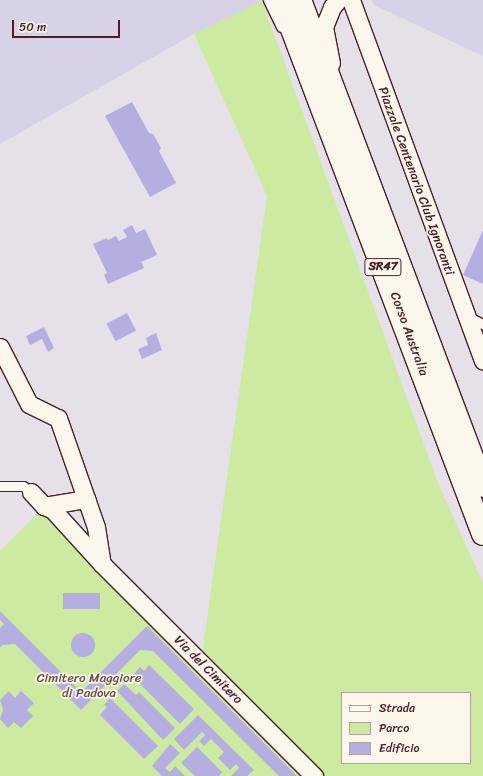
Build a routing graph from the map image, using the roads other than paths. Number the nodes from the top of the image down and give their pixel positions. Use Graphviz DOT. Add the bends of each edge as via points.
graph roads {
  1 [pos="268,0"];
  2 [pos="281,0"];
  3 [pos="300,0"];
  4 [pos="338,0"];
  5 [pos="351,0"];
  6 [pos="316,89"];
  7 [pos="339,101"];
  8 [pos="466,316"];
  9 [pos="483,324"];
  10 [pos="0,347"];
  11 [pos="483,361"];
  12 [pos="0,486"];
  13 [pos="483,486"];
  14 [pos="31,492"];
  15 [pos="86,499"];
  16 [pos="44,506"];
  17 [pos="483,534"];
  18 [pos="102,564"];
  19 [pos="314,776"];
  1 -- 6 [label="lane"];
  2 -- 6 [label="highway, Corso Australia / SR47"];
  3 -- 7 [label="highway, Corso Australia / SR47"];
  4 -- 7 [label="street" via="332,7 324,27"];
  5 -- 8 [label="street, Piazzale Centenario Club Ignoranti"];
  6 -- 17 [label="highway, Corso Australia / SR47"];
  7 -- 13 [label="highway, Corso Australia / SR47"];
  8 -- 9 [label="lane"];
  8 -- 11 [label="street, Piazzale Centenario Club Ignoranti"];
  10 -- 15 [label="street" via="29,404 58,418"];
  12 -- 14 [label="lane" via="23,486"];
  14 -- 16 [label="street, Via del Cimitero"];
  15 -- 16 [label="street"];
  15 -- 18 [label="street" via="96,527"];
  16 -- 18 [label="street, Via del Cimitero" via="52,509"];
  18 -- 19 [label="street, Via del Cimitero"];
}
